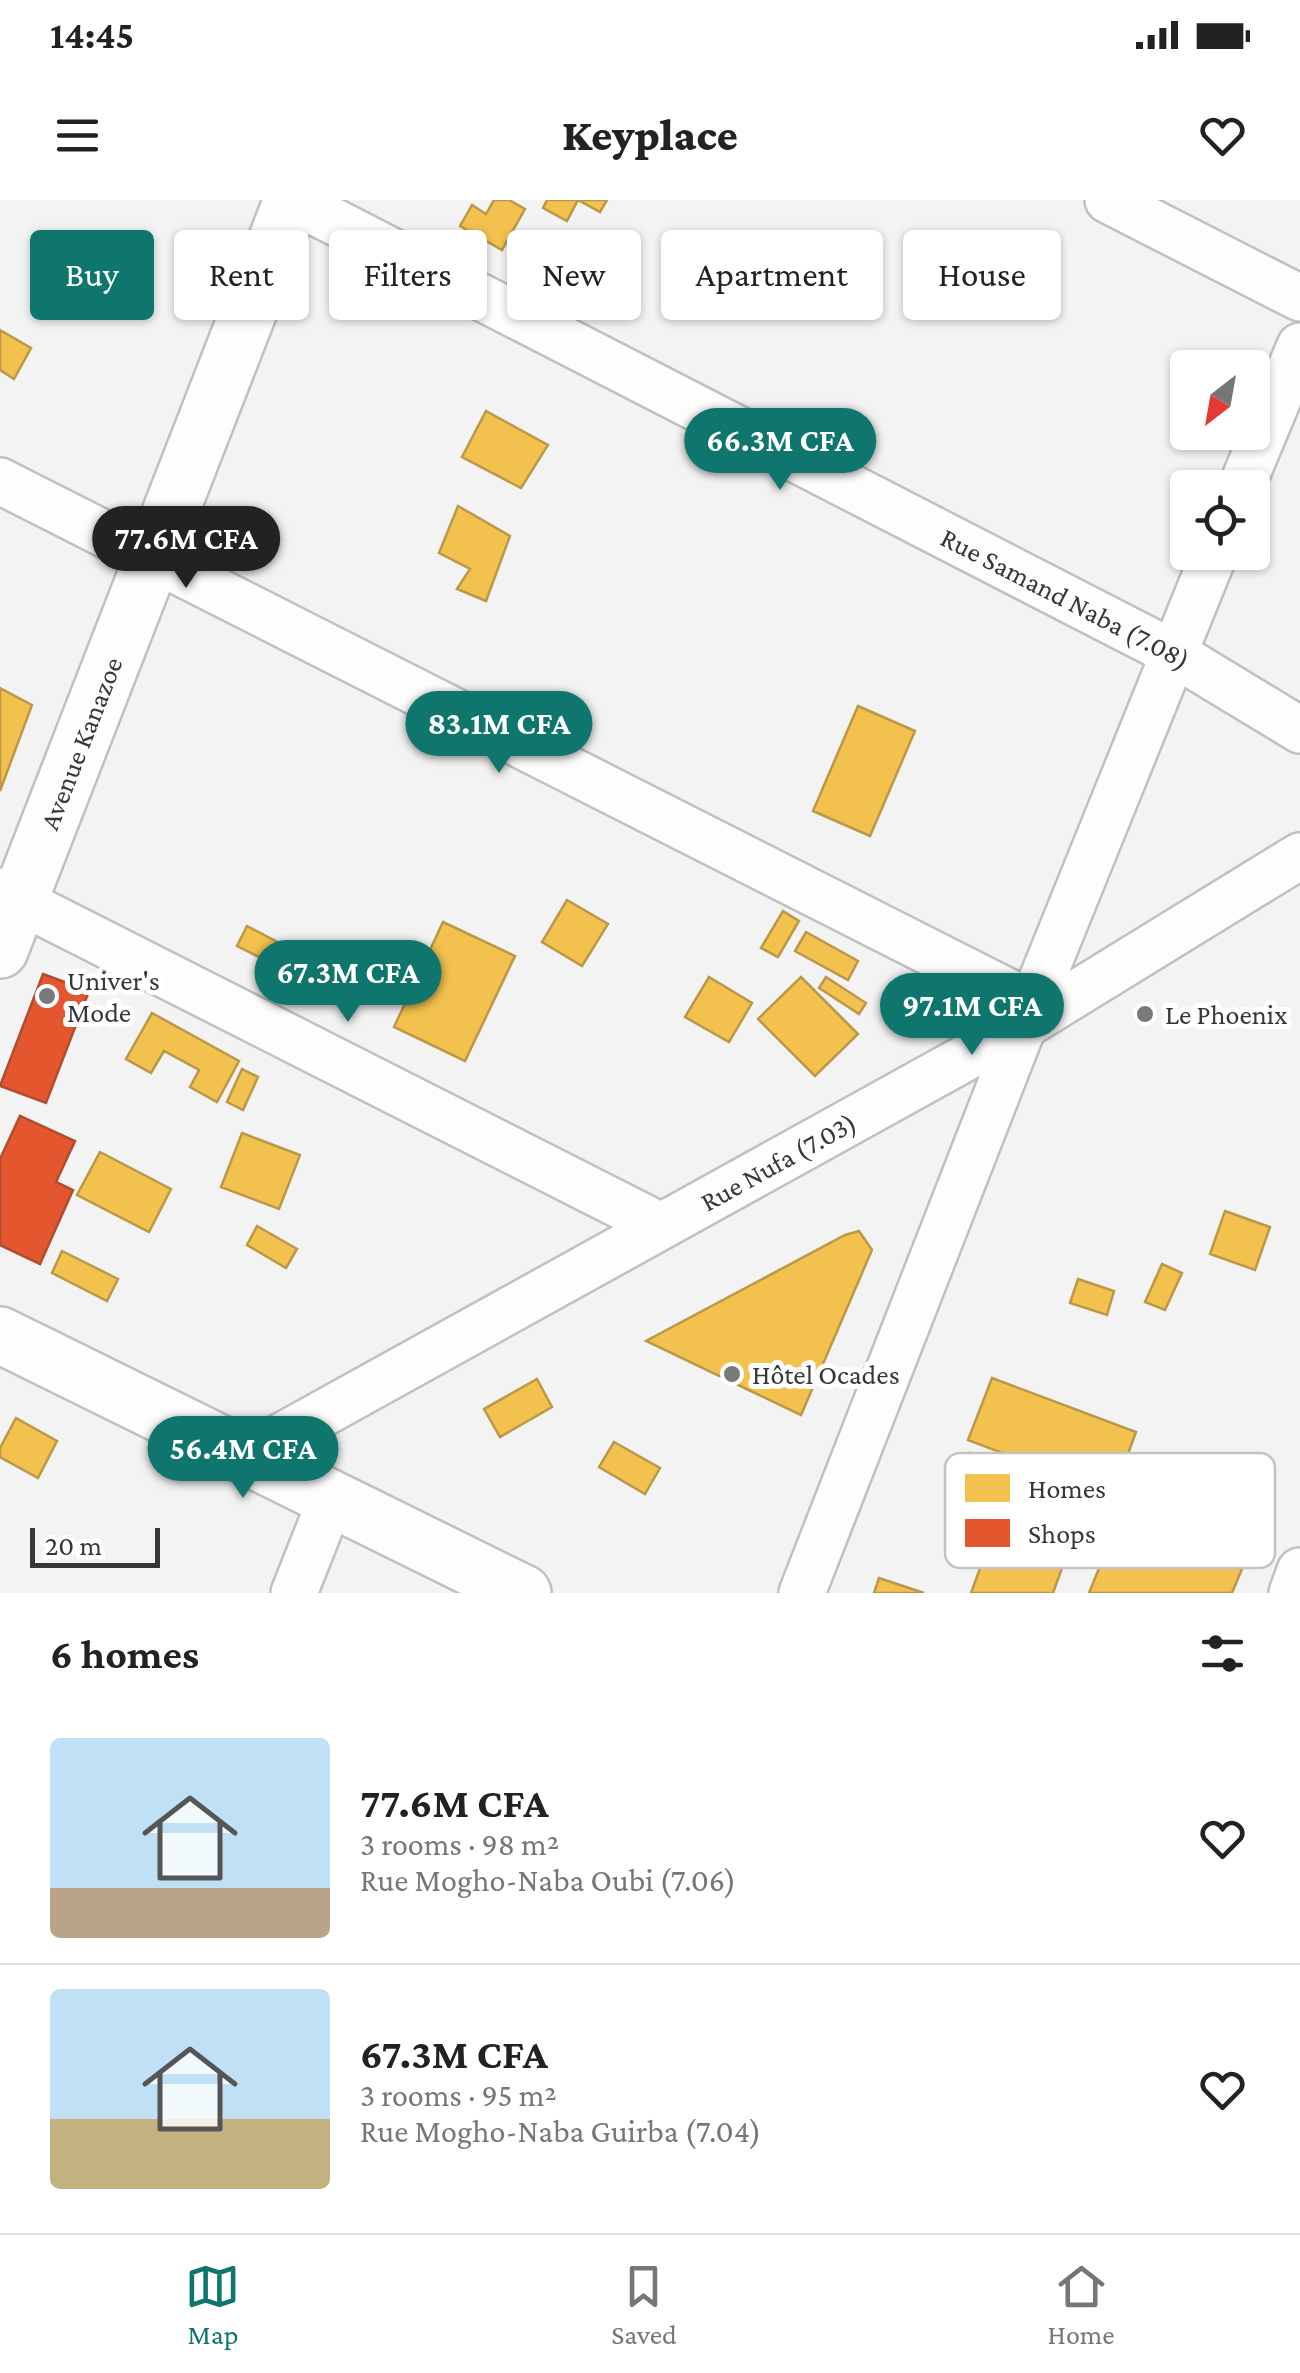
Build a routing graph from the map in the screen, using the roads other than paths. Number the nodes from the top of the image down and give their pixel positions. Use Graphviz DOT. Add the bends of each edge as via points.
graph roads {
  1 [pos="292,200"];
  2 [pos="1108,200"];
  3 [pos="1300,298"];
  4 [pos="1300,346"];
  5 [pos="1249,470"];
  6 [pos="0,482"];
  7 [pos="153,559"];
  8 [pos="1207,570"];
  9 [pos="1173,653"];
  10 [pos="1300,730"];
  11 [pos="1300,856"];
  12 [pos="6,914"];
  13 [pos="1029,1014"];
  14 [pos="661,1226"];
  15 [pos="0,1335"];
  16 [pos="246,1456"];
  17 [pos="332,1497"];
  18 [pos="1300,1570"];
  19 [pos="294,1593"];
  20 [pos="523,1593"];
  21 [pos="802,1593"];
  22 [pos="1292,1593"];
  1 -- 7 [label="street, Avenue Kanazoe"];
  1 -- 9 [label="street, Rue Samand Naba (7.08)"];
  2 -- 3 [label="street"];
  4 -- 5 [label="street"];
  6 -- 7 [label="street"];
  7 -- 12 [label="street, Avenue Kanazoe"];
  7 -- 13 [label="street"];
  8 -- 9 [label="street"];
  9 -- 10 [label="street, Rue Samand Naba (7.08)"];
  9 -- 13 [label="street"];
  11 -- 13 [label="street, Rue Nufa (7.03)"];
  12 -- 14 [label="street"];
  13 -- 14 [label="street, Rue Nufa (7.03)"];
  13 -- 21 [label="street"];
  14 -- 16 [label="street, Rue Nufa (7.03)"];
  15 -- 16 [label="street"];
  16 -- 17 [label="street"];
  17 -- 19 [label="street"];
  17 -- 20 [label="street"];
  18 -- 22 [label="street"];
}
